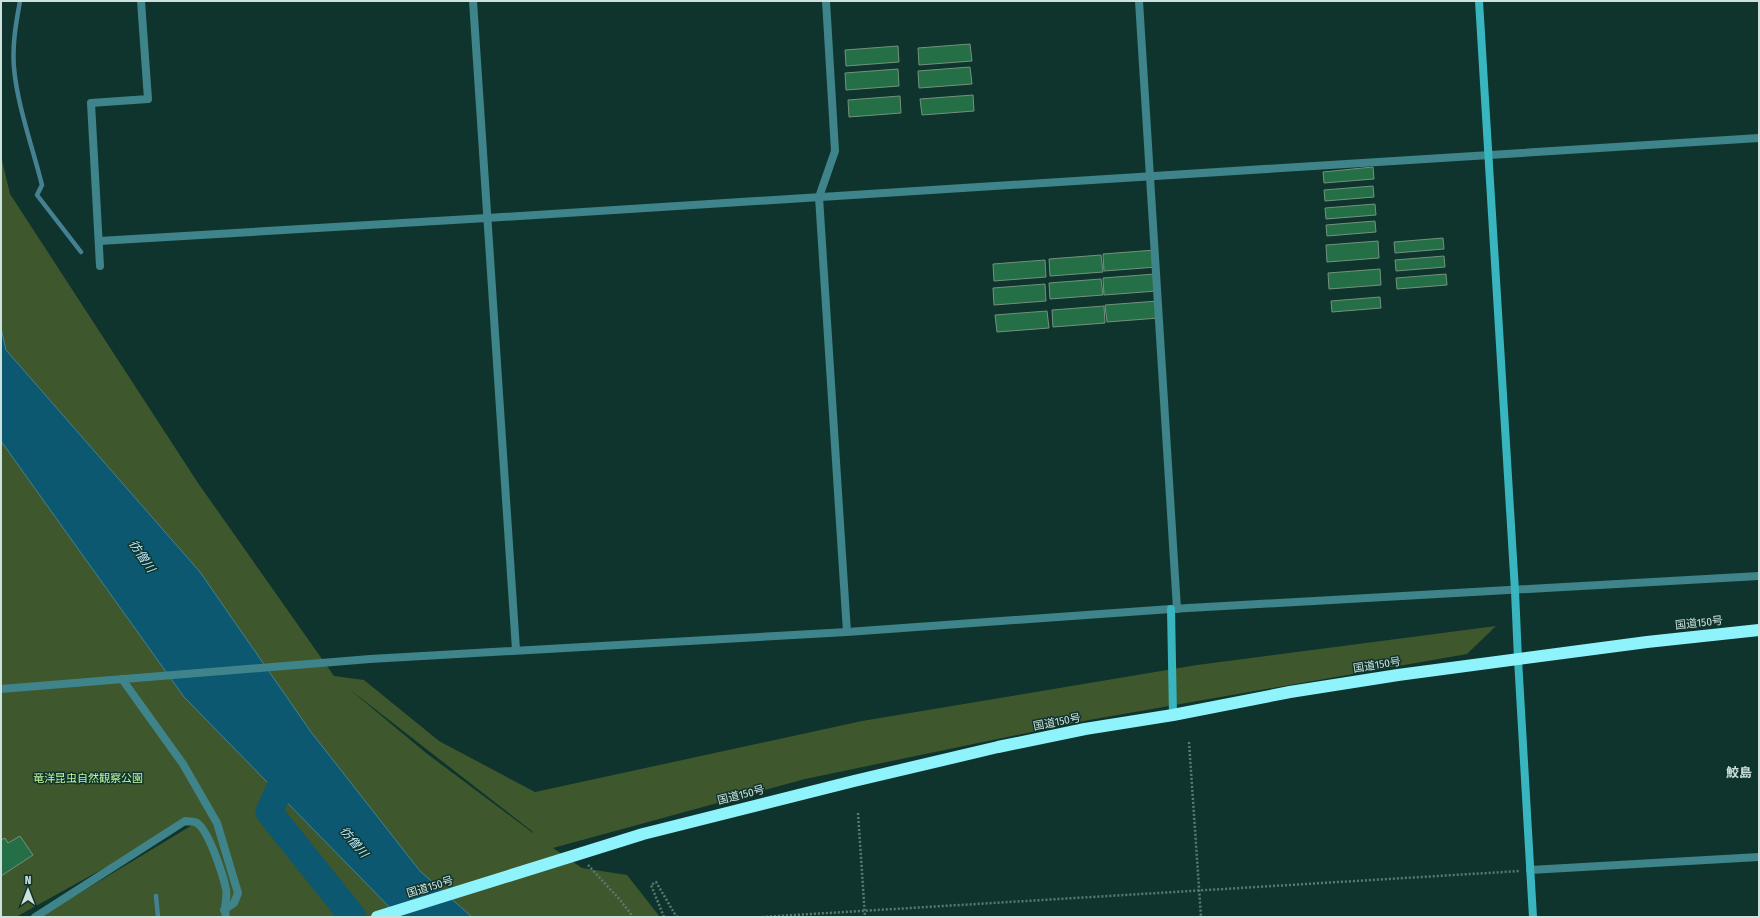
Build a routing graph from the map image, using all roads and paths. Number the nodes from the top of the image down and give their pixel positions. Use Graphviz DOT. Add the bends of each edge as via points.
graph roads {
  1 [pos="141,1"];
  2 [pos="473,1"];
  3 [pos="826,1"];
  4 [pos="1139,1"];
  5 [pos="1479,1"];
  6 [pos="1759,138"];
  7 [pos="1489,155"];
  8 [pos="1150,177"];
  9 [pos="819,197"];
  10 [pos="487,218"];
  11 [pos="99,241"];
  12 [pos="100,266"];
  13 [pos="1759,576"];
  14 [pos="1516,590"];
  15 [pos="1174,609"];
  16 [pos="1759,630"];
  17 [pos="848,632"];
  18 [pos="516,650"];
  19 [pos="1518,659"];
  20 [pos="122,679"];
  21 [pos="1,689"];
  22 [pos="1172,715"];
  23 [pos="1188,742"];
  24 [pos="858,813"];
  25 [pos="578,854"];
  26 [pos="1759,857"];
  27 [pos="1530,870"];
  28 [pos="1199,890"];
  29 [pos="864,911"];
  30 [pos="225,913"];
  31 [pos="35,917"];
  32 [pos="378,917"];
  33 [pos="633,917"];
  34 [pos="664,917"];
  35 [pos="678,917"];
  36 [pos="762,917"];
  37 [pos="865,917"];
  38 [pos="1201,917"];
  39 [pos="1533,917"];
  1 -- 11 [label="street" via="148,99 91,103"];
  2 -- 10 [label="street"];
  3 -- 9 [label="street" via="835,151"];
  4 -- 8 [label="street"];
  5 -- 7 [label="street"];
  6 -- 7 [label="street"];
  7 -- 8 [label="street"];
  7 -- 14 [label="street"];
  8 -- 9 [label="street"];
  8 -- 15 [label="street"];
  9 -- 10 [label="street"];
  9 -- 17 [label="street"];
  10 -- 11 [label="street"];
  10 -- 18 [label="street"];
  11 -- 12 [label="street"];
  13 -- 14 [label="street"];
  14 -- 15 [label="street"];
  14 -- 19 [label="street"];
  15 -- 17 [label="street"];
  15 -- 22 [label="street"];
  16 -- 19 [label="highway, 国道150号"];
  17 -- 18 [label="street"];
  18 -- 20 [label="street"];
  19 -- 22 [label="highway, 国道150号" via="1290,692"];
  19 -- 27 [label="street"];
  20 -- 21 [label="street"];
  20 -- 30 [label="street" via="183,764 217,823 238,893 234,903"];
  22 -- 25 [label="highway, 国道150号" via="1049,737 854,781 651,832"];
  23 -- 28 [label="path"];
  24 -- 29 [label="path"];
  25 -- 32 [label="highway, 国道150号"];
  25 -- 33 [label="path"];
  26 -- 27 [label="street"];
  27 -- 28 [label="path"];
  27 -- 39 [label="street"];
  28 -- 29 [label="path"];
  28 -- 38 [label="path"];
  29 -- 36 [label="path"];
  29 -- 37 [label="path"];
  30 -- 31 [label="street" via="227,891 210,842 205,831 196,823 185,821"];
  34 -- 35 [label="path" via="651,885 656,882"];
}
